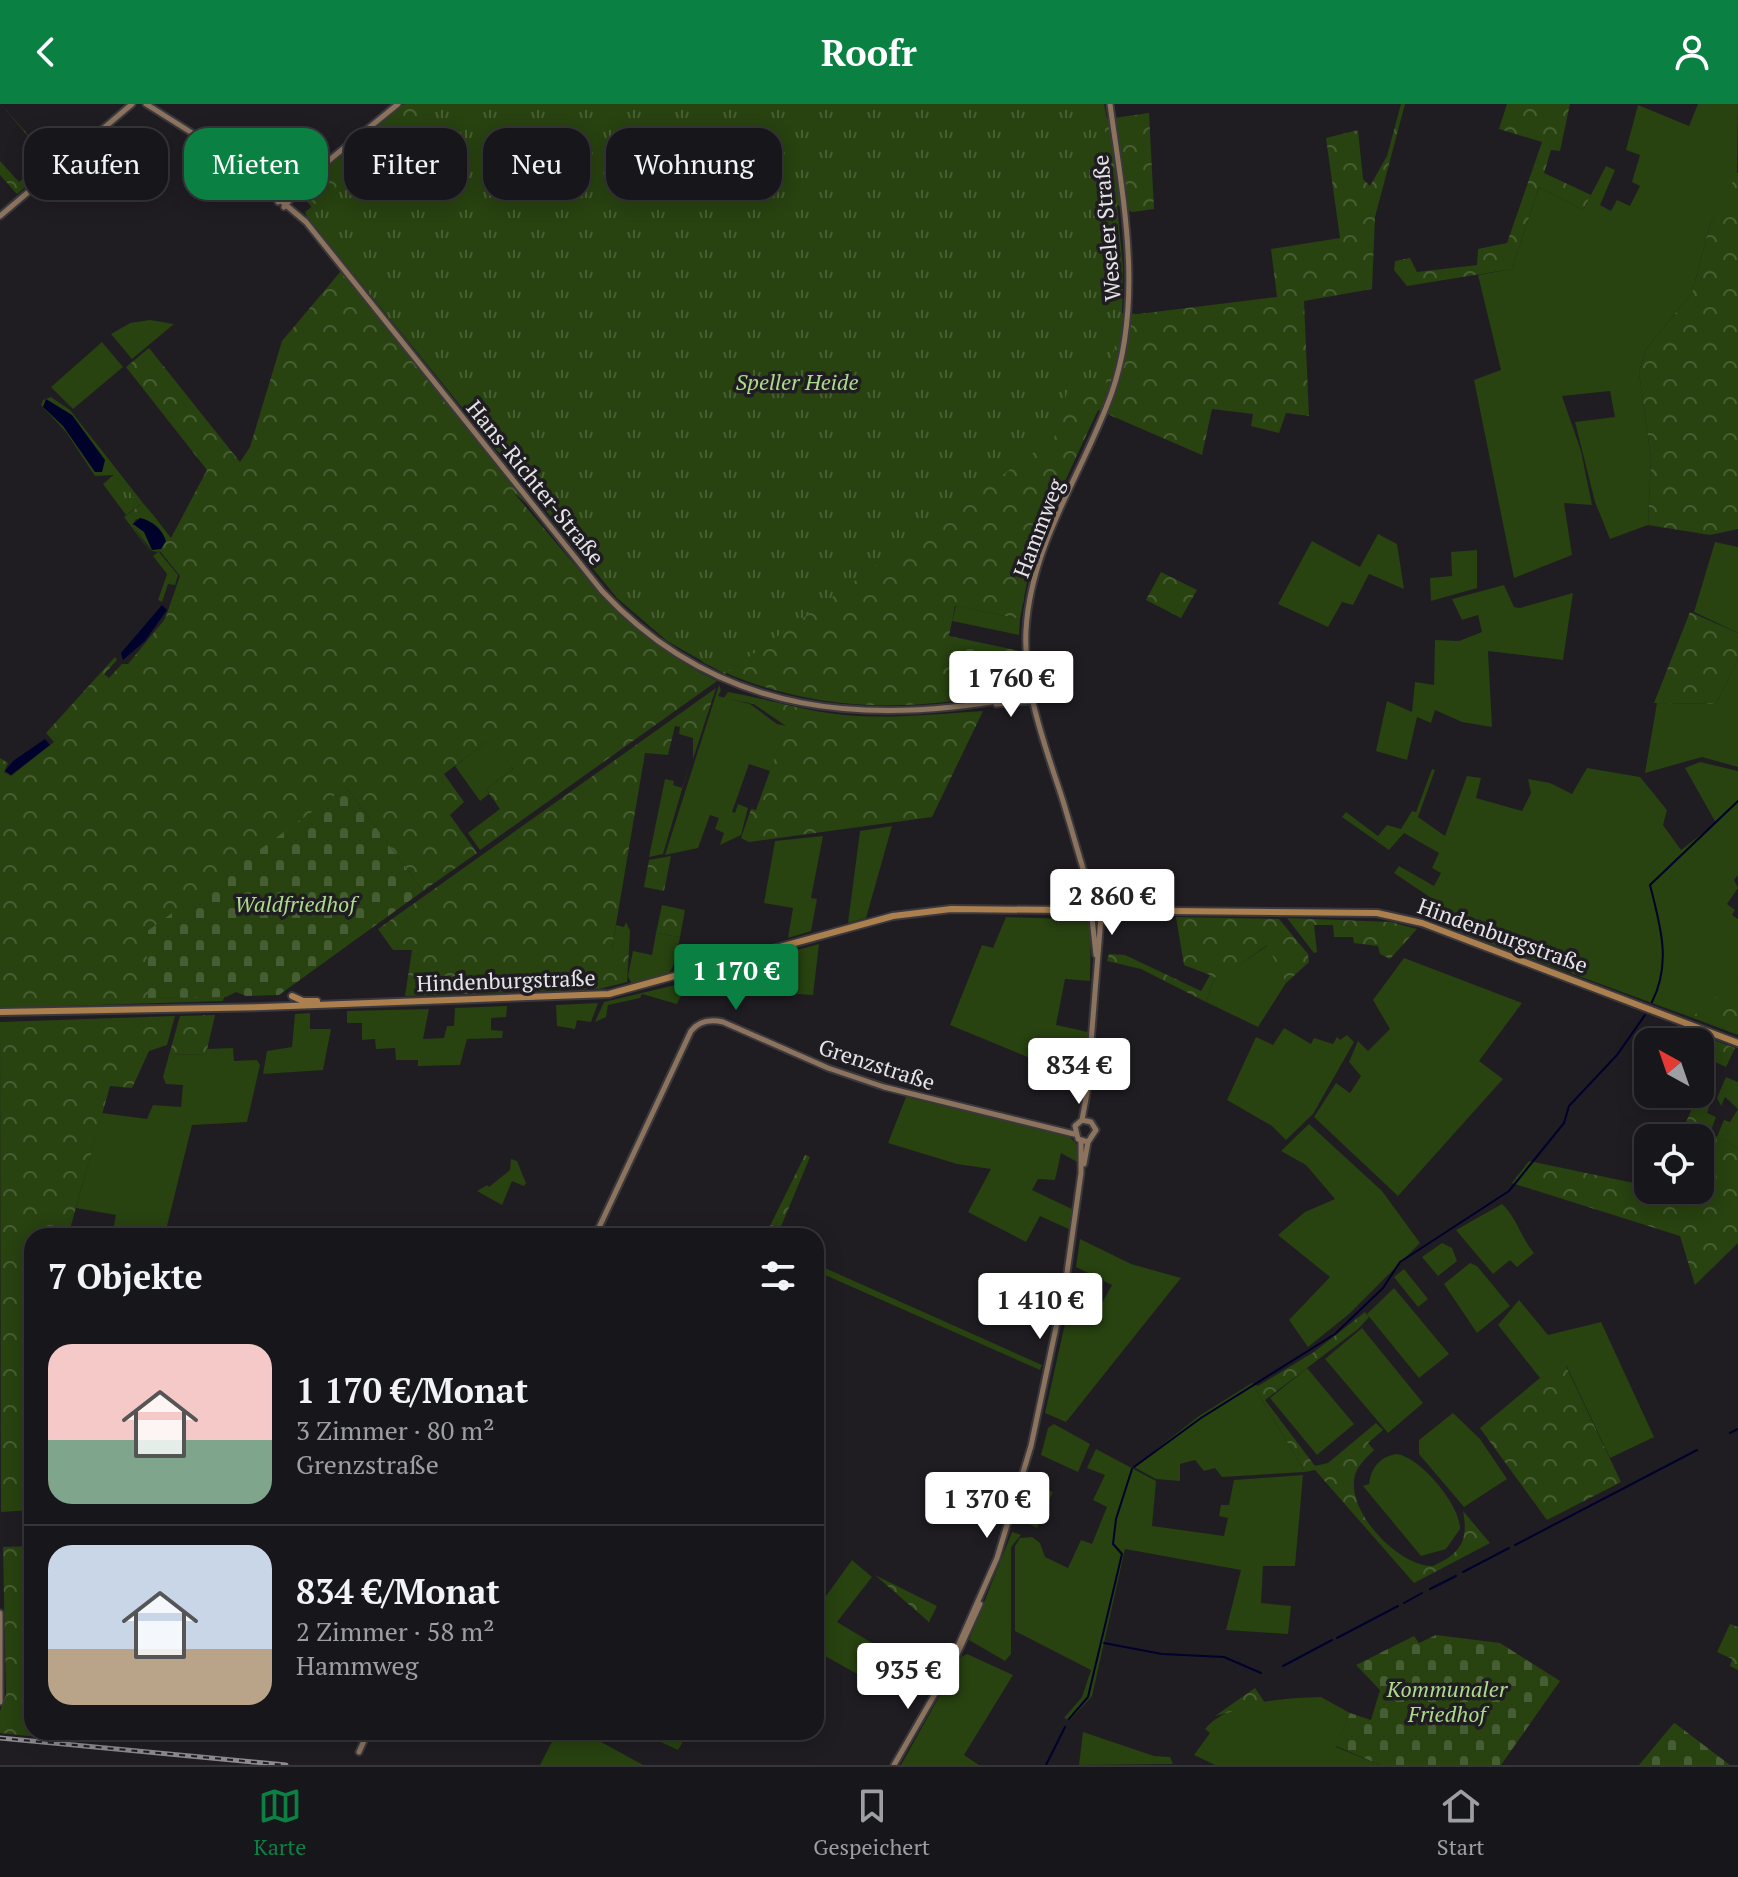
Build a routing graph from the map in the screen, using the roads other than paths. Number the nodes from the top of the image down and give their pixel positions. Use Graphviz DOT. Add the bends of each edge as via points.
graph roads {
  1 [pos="132,104"];
  2 [pos="146,104"];
  3 [pos="398,104"];
  4 [pos="1110,104"];
  5 [pos="184,128"];
  6 [pos="368,128"];
  7 [pos="344,148"];
  8 [pos="328,162"];
  9 [pos="279,200"];
  10 [pos="285,200"];
  11 [pos="286,200"];
  12 [pos="293,200"];
  13 [pos="282,203"];
  14 [pos="0,216"];
  15 [pos="306,222"];
  16 [pos="1111,395"];
  17 [pos="1032,698"];
  18 [pos="1082,863"];
  19 [pos="1094,911"];
  20 [pos="292,996"];
  21 [pos="345,1004"];
  22 [pos="0,1012"];
  23 [pos="1738,1043"];
  24 [pos="1085,1120"];
  25 [pos="1075,1126"];
  26 [pos="1049,1127"];
  27 [pos="1074,1134"];
  28 [pos="1084,1141"];
  29 [pos="599,1228"];
  30 [pos="0,1613"];
  31 [pos="0,1702"];
  32 [pos="364,1740"];
  33 [pos="359,1752"];
  34 [pos="894,1765"];
  1 -- 14 [label="main road"];
  2 -- 5 [label="main road, Hans-Richter-Straße"];
  3 -- 6 [label="main road"];
  4 -- 16 [label="main road, Weseler Straße" via="1130,281 1126,335"];
  7 -- 8 [label="main road"];
  9 -- 13 [label="main road, Hans-Richter-Straße"];
  10 -- 13 [label="main road"];
  11 -- 13 [label="main road"];
  12 -- 15 [label="main road"];
  13 -- 15 [label="main road, Hans-Richter-Straße"];
  15 -- 17 [label="main road, Hans-Richter-Straße" via="602,591 661,643 732,683 807,706 871,712"];
  16 -- 17 [label="main road, Hammweg" via="1036,569 1026,631"];
  17 -- 18 [label="main road, Hammweg"];
  18 -- 19 [label="main road, Hammweg"];
  18 -- 19 [label="main road, Hammweg"];
  19 -- 21 [label="main road, Hindenburgstraße" via="951,909 906,914 609,994"];
  19 -- 23 [label="main road, Hindenburgstraße" via="1401,917"];
  19 -- 24 [label="main road, Hammweg" via="1096,963"];
  20 -- 21 [label="main road, Hindenburgstraße"];
  21 -- 22 [label="main road, Hindenburgstraße"];
  24 -- 25 [label="main road"];
  24 -- 28 [label="main road, Hammweg" via="1096,1130"];
  25 -- 26 [label="main road, Grenzstraße"];
  25 -- 27 [label="main road"];
  26 -- 27 [label="main road, Grenzstraße"];
  26 -- 29 [label="main road, Grenzstraße" via="884,1087 709,1020 691,1031"];
  27 -- 28 [label="main road"];
  28 -- 34 [label="main road, Hammweg" via="1066,1280 1013,1511 972,1624"];
  30 -- 31 [label="main road"];
  32 -- 33 [label="main road"];
}
